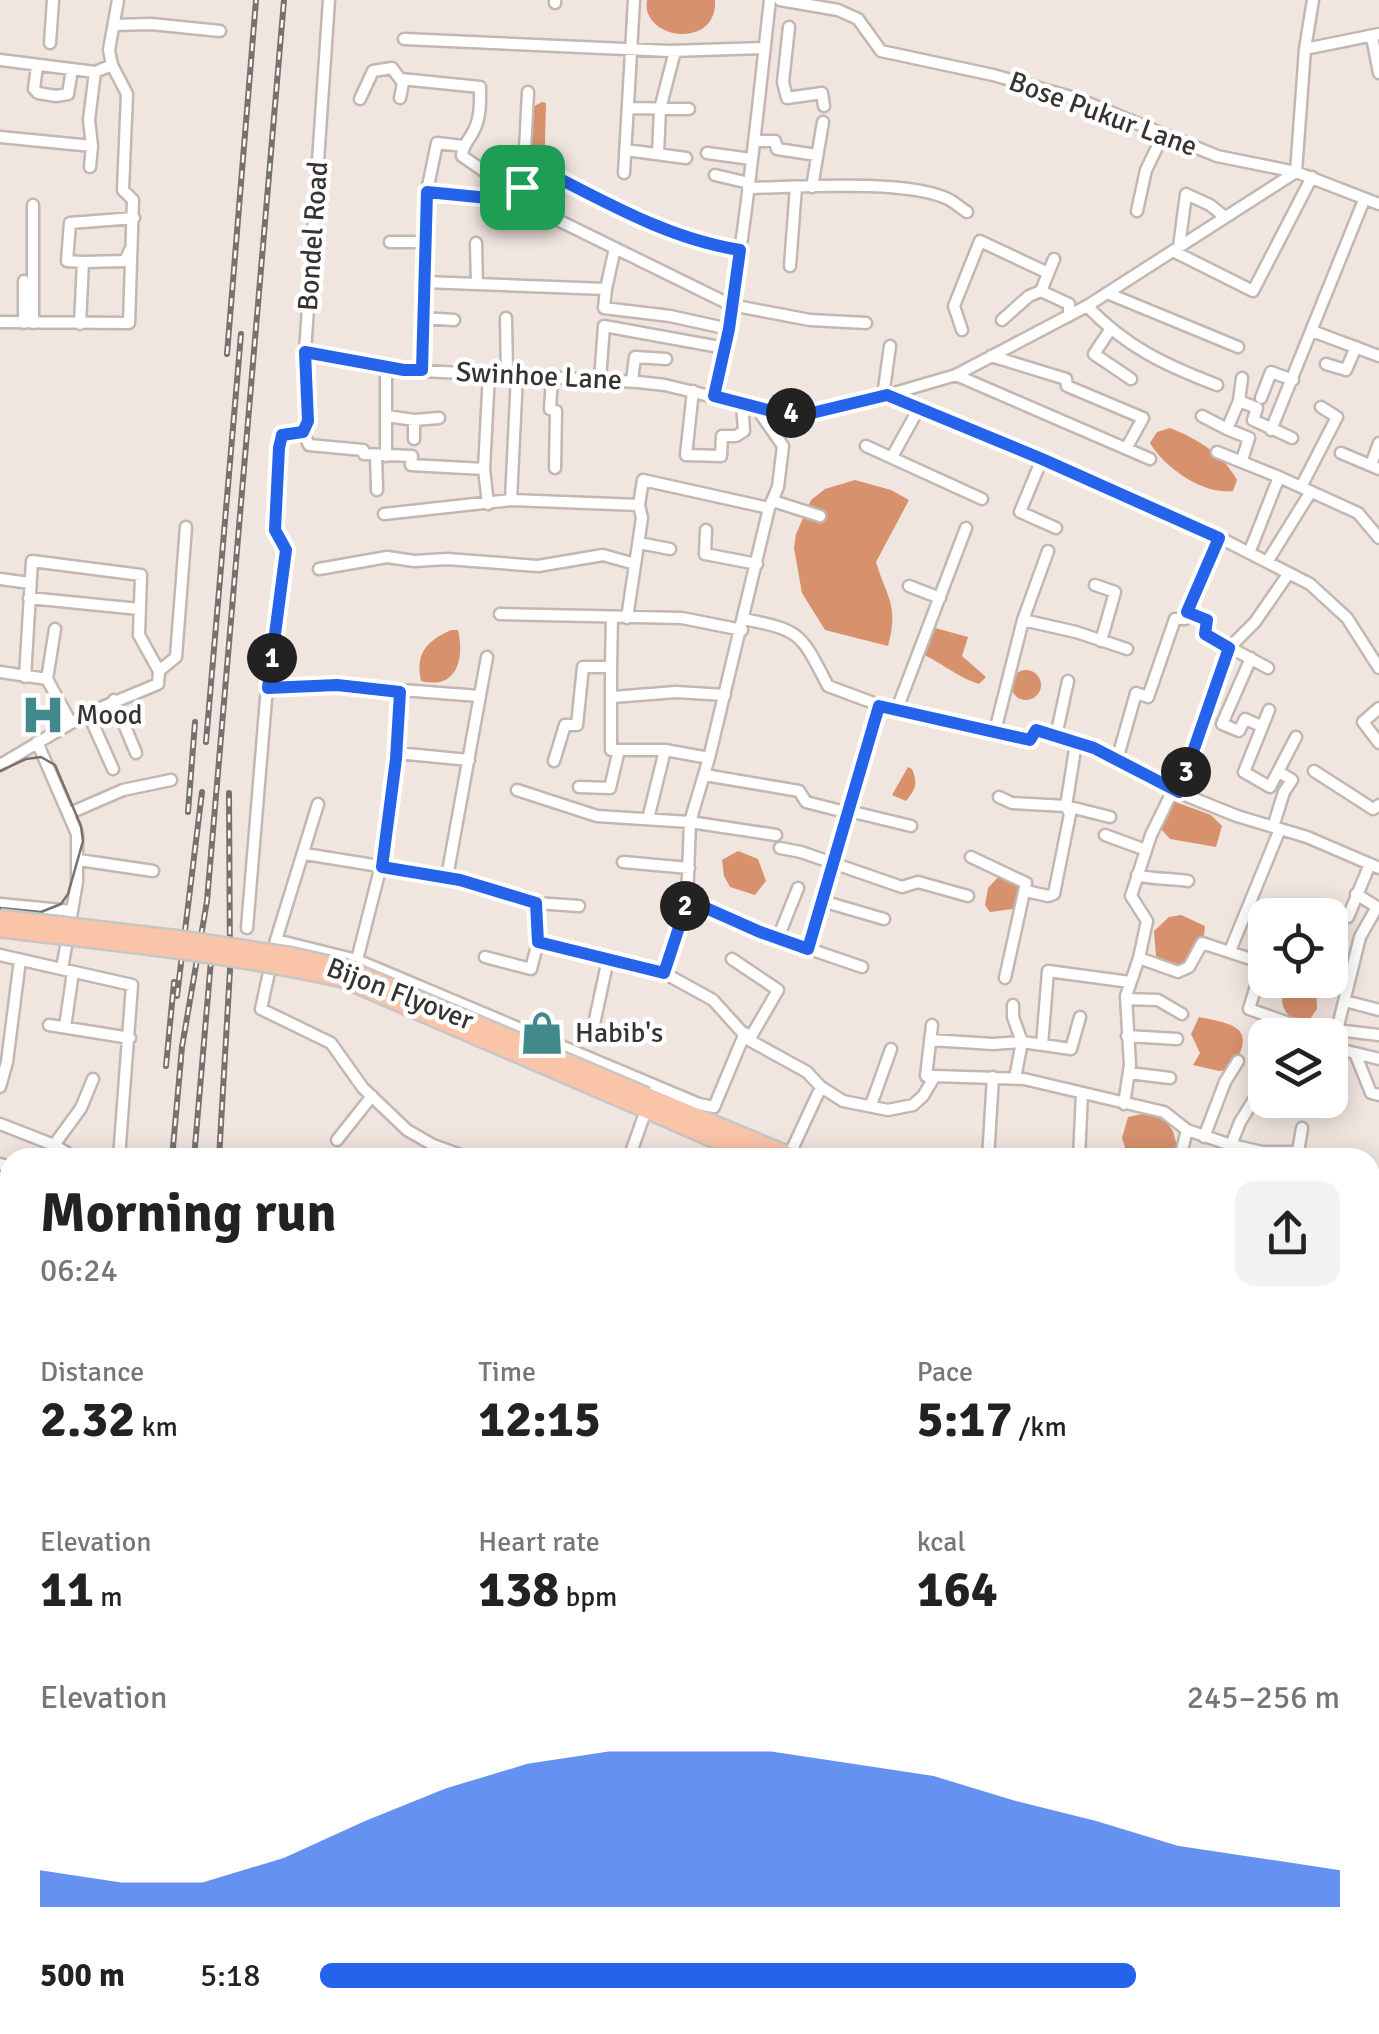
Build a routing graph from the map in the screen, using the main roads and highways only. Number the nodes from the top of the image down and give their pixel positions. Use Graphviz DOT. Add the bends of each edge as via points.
graph roads {
  1 [pos="0,918"];
  2 [pos="0,930"];
  3 [pos="645,1105"];
  4 [pos="720,1148"];
  5 [pos="770,1148"];
  1 -- 3 [label="main road, Bijon Flyover, bridge" via="346,968"];
  2 -- 3 [label="main road, Bijon Flyover, bridge" via="198,953 343,979"];
  3 -- 4 [label="main road"];
  3 -- 5 [label="main road, Bijon Flyover" via="667,1105"];
}
